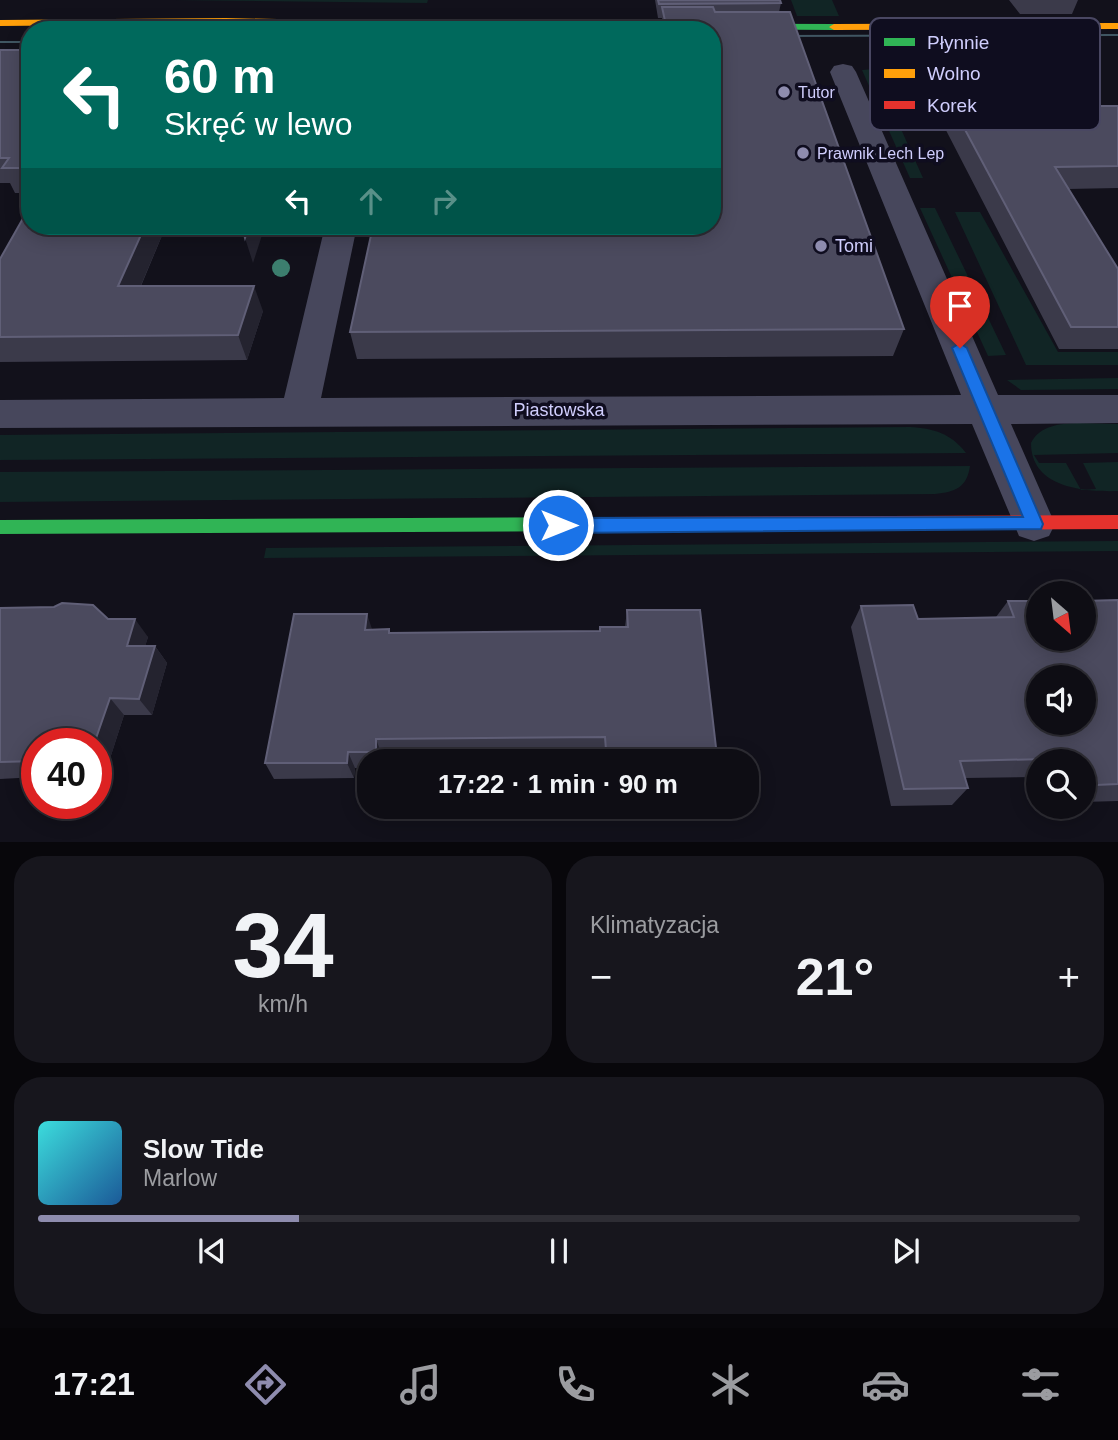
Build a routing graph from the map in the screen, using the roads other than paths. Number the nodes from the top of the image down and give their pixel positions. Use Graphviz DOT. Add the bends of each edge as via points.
graph roads {
  1 [pos="0,23"];
  2 [pos="21,23"];
  3 [pos="1100,26"];
  4 [pos="1118,26"];
  5 [pos="721,27"];
  6 [pos="870,27"];
  7 [pos="843,72"];
  8 [pos="339,235"];
  9 [pos="1118,409"];
  10 [pos="300,410"];
  11 [pos="986,410"];
  12 [pos="0,414"];
  13 [pos="1118,522"];
  14 [pos="1034,524"];
  15 [pos="0,527"];
  1 -- 2 [label="main road"];
  3 -- 4 [label="main road"];
  5 -- 6 [label="main road"];
  7 -- 11 [label="street"];
  8 -- 10 [label="street"];
  9 -- 11 [label="street, Piastowska"];
  10 -- 11 [label="street, Piastowska"];
  10 -- 12 [label="street, Piastowska"];
  11 -- 14 [label="street"];
  13 -- 14 [label="main road"];
  14 -- 15 [label="main road"];
}
